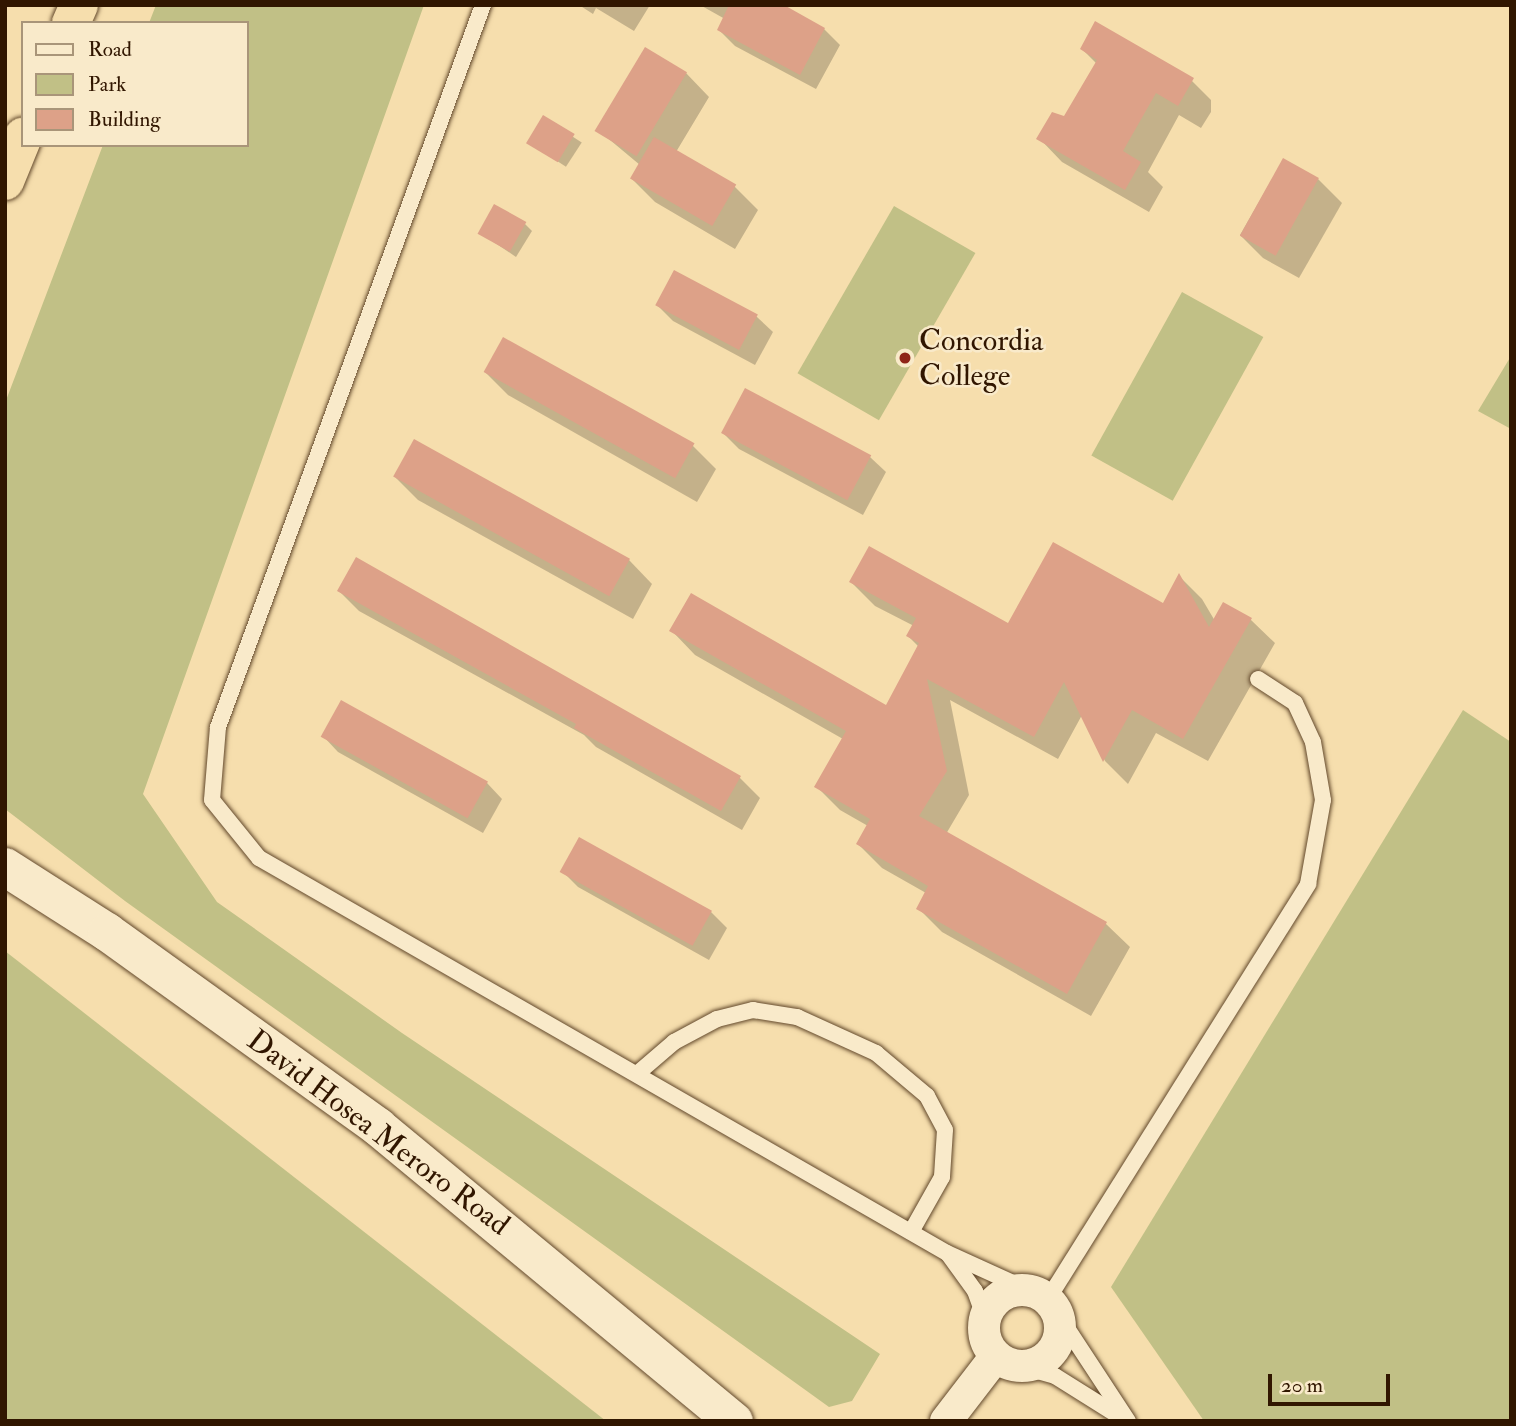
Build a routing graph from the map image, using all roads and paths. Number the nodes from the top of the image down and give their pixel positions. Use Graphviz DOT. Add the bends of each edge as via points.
graph roads {
  1 [pos="79,5"];
  2 [pos="483,5"];
  3 [pos="72,21"];
  4 [pos="21,141"];
  5 [pos="5,181"];
  6 [pos="1258,680"];
  7 [pos="5,867"];
  8 [pos="638,1073"];
  9 [pos="912,1232"];
  10 [pos="947,1253"];
  11 [pos="1044,1302"];
  12 [pos="985,1319"];
  13 [pos="1008,1361"];
  14 [pos="690,1381"];
  15 [pos="709,1421"];
  16 [pos="734,1421"];
  17 [pos="749,1421"];
  18 [pos="946,1421"];
  19 [pos="1127,1421"];
  1 -- 3 [label="highway"];
  2 -- 8 [label="lane" via="218,727 212,800 259,858"];
  4 -- 5 [label="highway"];
  6 -- 11 [label="lane" via="1295,703 1313,742 1323,800 1308,884"];
  7 -- 14 [label="main road, David Hosea Meroro Road" via="107,932 377,1127"];
  8 -- 9 [label="lane"];
  8 -- 9 [label="lane" via="674,1042 717,1019 753,1010 797,1017 876,1053 926,1096 945,1130 942,1177"];
  9 -- 10 [label="lane"];
  10 -- 11 [label="lane"];
  10 -- 12 [label="lane" via="975,1291"];
  11 -- 12 [label="street" via="1004,1294"];
  11 -- 13 [label="street" via="1061,1329 1052,1352 1043,1360"];
  11 -- 19 [label="lane"];
  12 -- 13 [label="street" via="985,1339"];
  13 -- 18 [label="street"];
  13 -- 19 [label="lane" via="1055,1376"];
  14 -- 15 [label="main road"];
  14 -- 16 [label="main road, David Hosea Meroro Road"];
  14 -- 17 [label="main road"];
}
